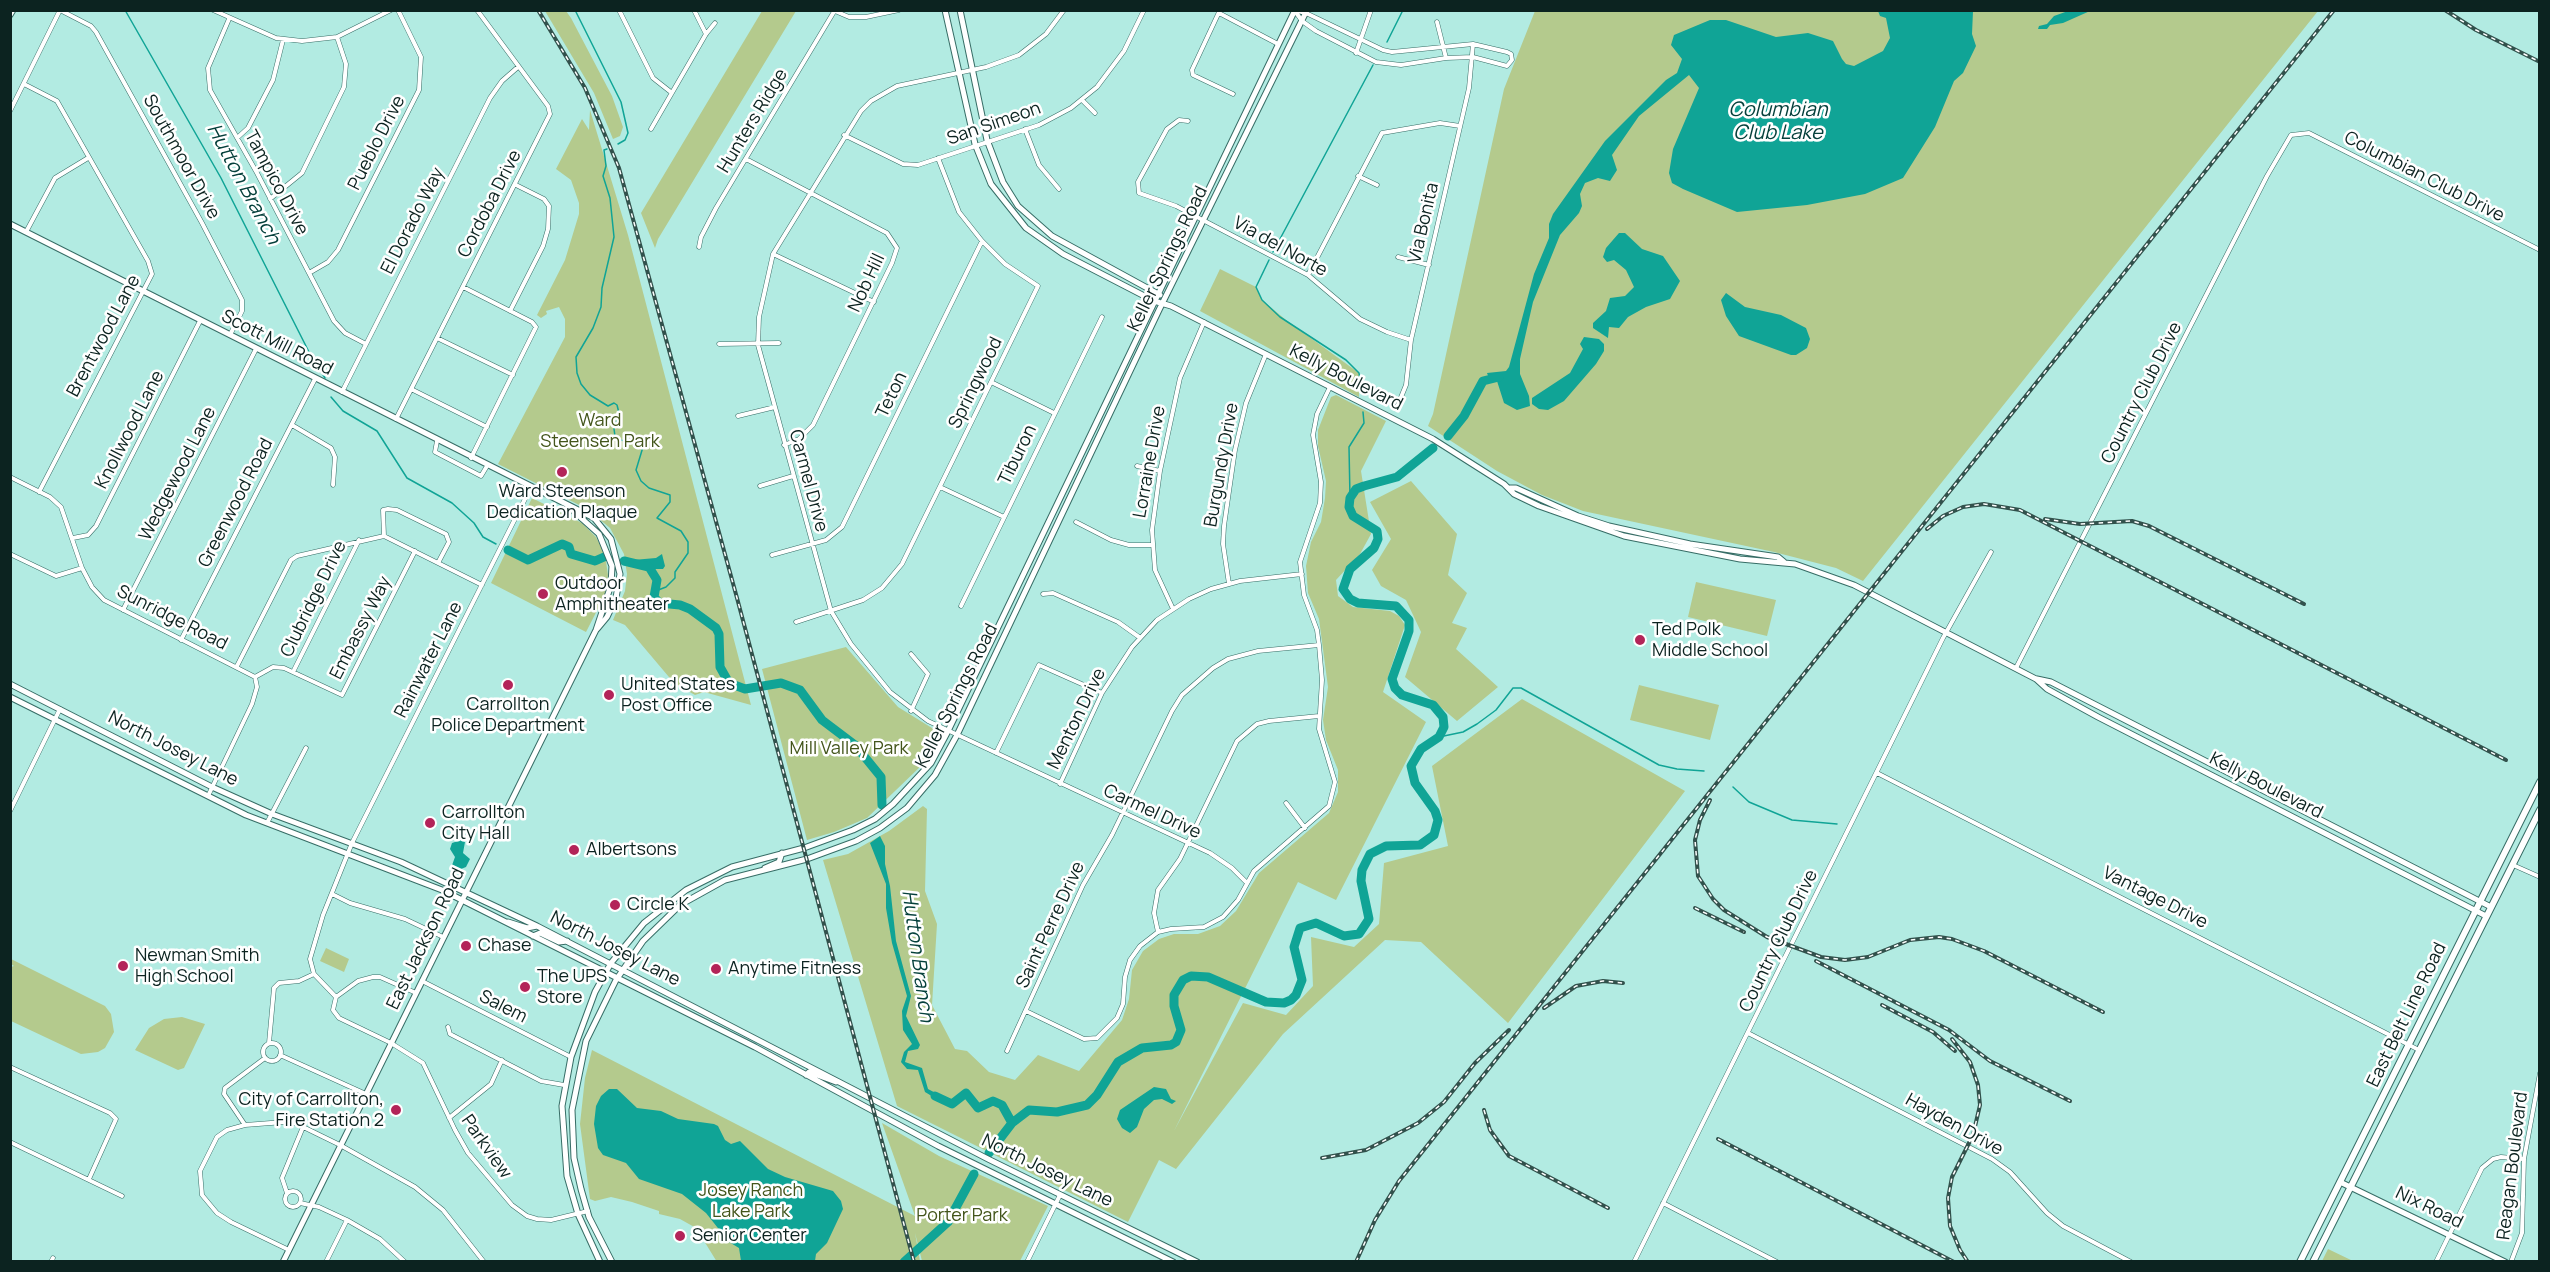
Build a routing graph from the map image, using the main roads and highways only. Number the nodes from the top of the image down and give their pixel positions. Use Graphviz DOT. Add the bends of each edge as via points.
graph roads {
  1 [pos="13,10"];
  2 [pos="945,10"];
  3 [pos="960,10"];
  4 [pos="1295,11"];
  5 [pos="1306,12"];
  6 [pos="10,15"];
  7 [pos="1245,115"];
  8 [pos="1253,120"];
  9 [pos="10,224"];
  10 [pos="1090,258"];
  11 [pos="1086,266"];
  12 [pos="1159,293"];
  13 [pos="1155,301"];
  14 [pos="1164,302"];
  15 [pos="530,489"];
  16 [pos="2036,679"];
  17 [pos="10,684"];
  18 [pos="10,697"];
  19 [pos="2102,708"];
  20 [pos="2098,717"];
  21 [pos="2217,767"];
  22 [pos="2213,775"];
  23 [pos="2540,782"];
  24 [pos="909,788"];
  25 [pos="919,796"];
  26 [pos="2540,810"];
  27 [pos="2326,823"];
  28 [pos="2322,832"];
  29 [pos="782,853"];
  30 [pos="2397,859"];
  31 [pos="2392,868"];
  32 [pos="762,871"];
  33 [pos="466,891"];
  34 [pos="462,900"];
  35 [pos="2480,901"];
  36 [pos="2491,907"];
  37 [pos="2475,910"];
  38 [pos="2486,916"];
  39 [pos="507,922"];
  40 [pos="537,926"];
  41 [pos="533,936"];
  42 [pos="567,941"];
  43 [pos="611,963"];
  44 [pos="623,969"];
  45 [pos="606,974"];
  46 [pos="616,980"];
  47 [pos="571,1057"];
  48 [pos="581,1060"];
  49 [pos="806,1075"];
  50 [pos="846,1085"];
  51 [pos="2340,1182"];
  52 [pos="2351,1187"];
  53 [pos="283,1262"];
  54 [pos="600,1262"];
  55 [pos="612,1262"];
  56 [pos="1173,1262"];
  57 [pos="1197,1262"];
  58 [pos="2300,1262"];
  59 [pos="2313,1262"];
  60 [pos="2505,1262"];
  1 -- 6 [label="main road"];
  2 -- 11 [label="main road, Kelly Boulevard" via="975,144 991,184 1010,210 1045,243"];
  3 -- 10 [label="main road" via="987,140 1004,182 1018,206 1052,236"];
  4 -- 7 [label="main road, Keller Springs Road"];
  5 -- 8 [label="main road, Keller Springs Road"];
  7 -- 8 [label="main road"];
  7 -- 12 [label="main road, Keller Springs Road"];
  8 -- 14 [label="main road, Keller Springs Road"];
  9 -- 15 [label="main road, Scott Mill Road"];
  10 -- 11 [label="main road"];
  10 -- 12 [label="main road"];
  11 -- 13 [label="main road, Kelly Boulevard"];
  12 -- 13 [label="main road, Keller Springs Road"];
  12 -- 14 [label="main road"];
  13 -- 14 [label="main road, Kelly Boulevard"];
  13 -- 24 [label="main road, Keller Springs Road" via="948,731 931,763"];
  14 -- 16 [label="main road, Kelly Boulevard" via="1433,439 1510,488 1659,540 1740,559 1784,562 1838,578"];
  14 -- 25 [label="main road, Keller Springs Road" via="957,735"];
  15 -- 33 [label="main road, East Jackson Road" via="570,508 599,534 612,566 611,585 596,630"];
  16 -- 19 [label="main road, Kelly Boulevard" via="2051,682"];
  16 -- 20 [label="main road, Kelly Boulevard" via="2047,690"];
  17 -- 33 [label="main road, North Josey Lane" via="212,787"];
  18 -- 34 [label="main road, North Josey Lane" via="267,823"];
  19 -- 20 [label="main road"];
  19 -- 21 [label="main road, Kelly Boulevard"];
  20 -- 22 [label="main road, Kelly Boulevard"];
  21 -- 22 [label="main road"];
  21 -- 27 [label="main road, Kelly Boulevard"];
  22 -- 28 [label="main road, Kelly Boulevard"];
  23 -- 35 [label="main road, East Belt Line Road"];
  24 -- 25 [label="main road"];
  24 -- 29 [label="main road, Keller Springs Road" via="874,819 853,830"];
  25 -- 32 [label="main road, Keller Springs Road" via="880,828 856,840"];
  26 -- 36 [label="main road, East Belt Line Road"];
  27 -- 28 [label="main road"];
  27 -- 30 [label="main road, Kelly Boulevard"];
  28 -- 31 [label="main road, Kelly Boulevard"];
  29 -- 32 [label="main road" via="779,862"];
  29 -- 43 [label="main road, Keller Springs Road" via="732,867 686,890 644,923"];
  30 -- 31 [label="main road"];
  30 -- 35 [label="main road, Kelly Boulevard"];
  31 -- 37 [label="main road, Kelly Boulevard"];
  32 -- 44 [label="main road, Keller Springs Road" via="725,880 680,905 643,941"];
  33 -- 34 [label="main road, East Jackson Road"];
  33 -- 40 [label="main road, North Josey Lane"];
  34 -- 39 [label="main road, North Josey Lane"];
  34 -- 53 [label="main road, East Jackson Road"];
  35 -- 36 [label="main road, Kelly Boulevard"];
  35 -- 37 [label="main road, East Belt Line Road"];
  36 -- 38 [label="main road, East Belt Line Road"];
  37 -- 38 [label="main road, Kelly Boulevard"];
  37 -- 51 [label="main road, East Belt Line Road"];
  38 -- 52 [label="main road, East Belt Line Road"];
  39 -- 40 [label="main road" via="527,928"];
  39 -- 41 [label="main road, North Josey Lane"];
  40 -- 42 [label="main road, North Josey Lane"];
  41 -- 42 [label="main road" via="540,933 559,942"];
  41 -- 45 [label="main road, North Josey Lane"];
  42 -- 43 [label="main road, North Josey Lane"];
  43 -- 44 [label="main road, North Josey Lane"];
  43 -- 45 [label="main road, Keller Springs Road"];
  44 -- 46 [label="main road, Keller Springs Road"];
  44 -- 50 [label="main road, North Josey Lane"];
  45 -- 46 [label="main road, North Josey Lane"];
  45 -- 47 [label="main road, Keller Springs Road" via="585,1014"];
  46 -- 48 [label="main road, Keller Springs Road" via="593,1023"];
  46 -- 49 [label="main road, North Josey Lane"];
  47 -- 48 [label="main road"];
  47 -- 54 [label="main road, Keller Springs Road" via="564,1085 567,1176 578,1214"];
  48 -- 55 [label="main road, Keller Springs Road" via="572,1110 576,1168 588,1211"];
  49 -- 50 [label="main road" via="809,1072"];
  49 -- 56 [label="main road, North Josey Lane" via="885,1119"];
  50 -- 57 [label="main road, North Josey Lane"];
  51 -- 52 [label="main road, Nix Road"];
  51 -- 58 [label="main road, East Belt Line Road"];
  52 -- 59 [label="main road, East Belt Line Road"];
  52 -- 60 [label="main road, Nix Road"];
}
